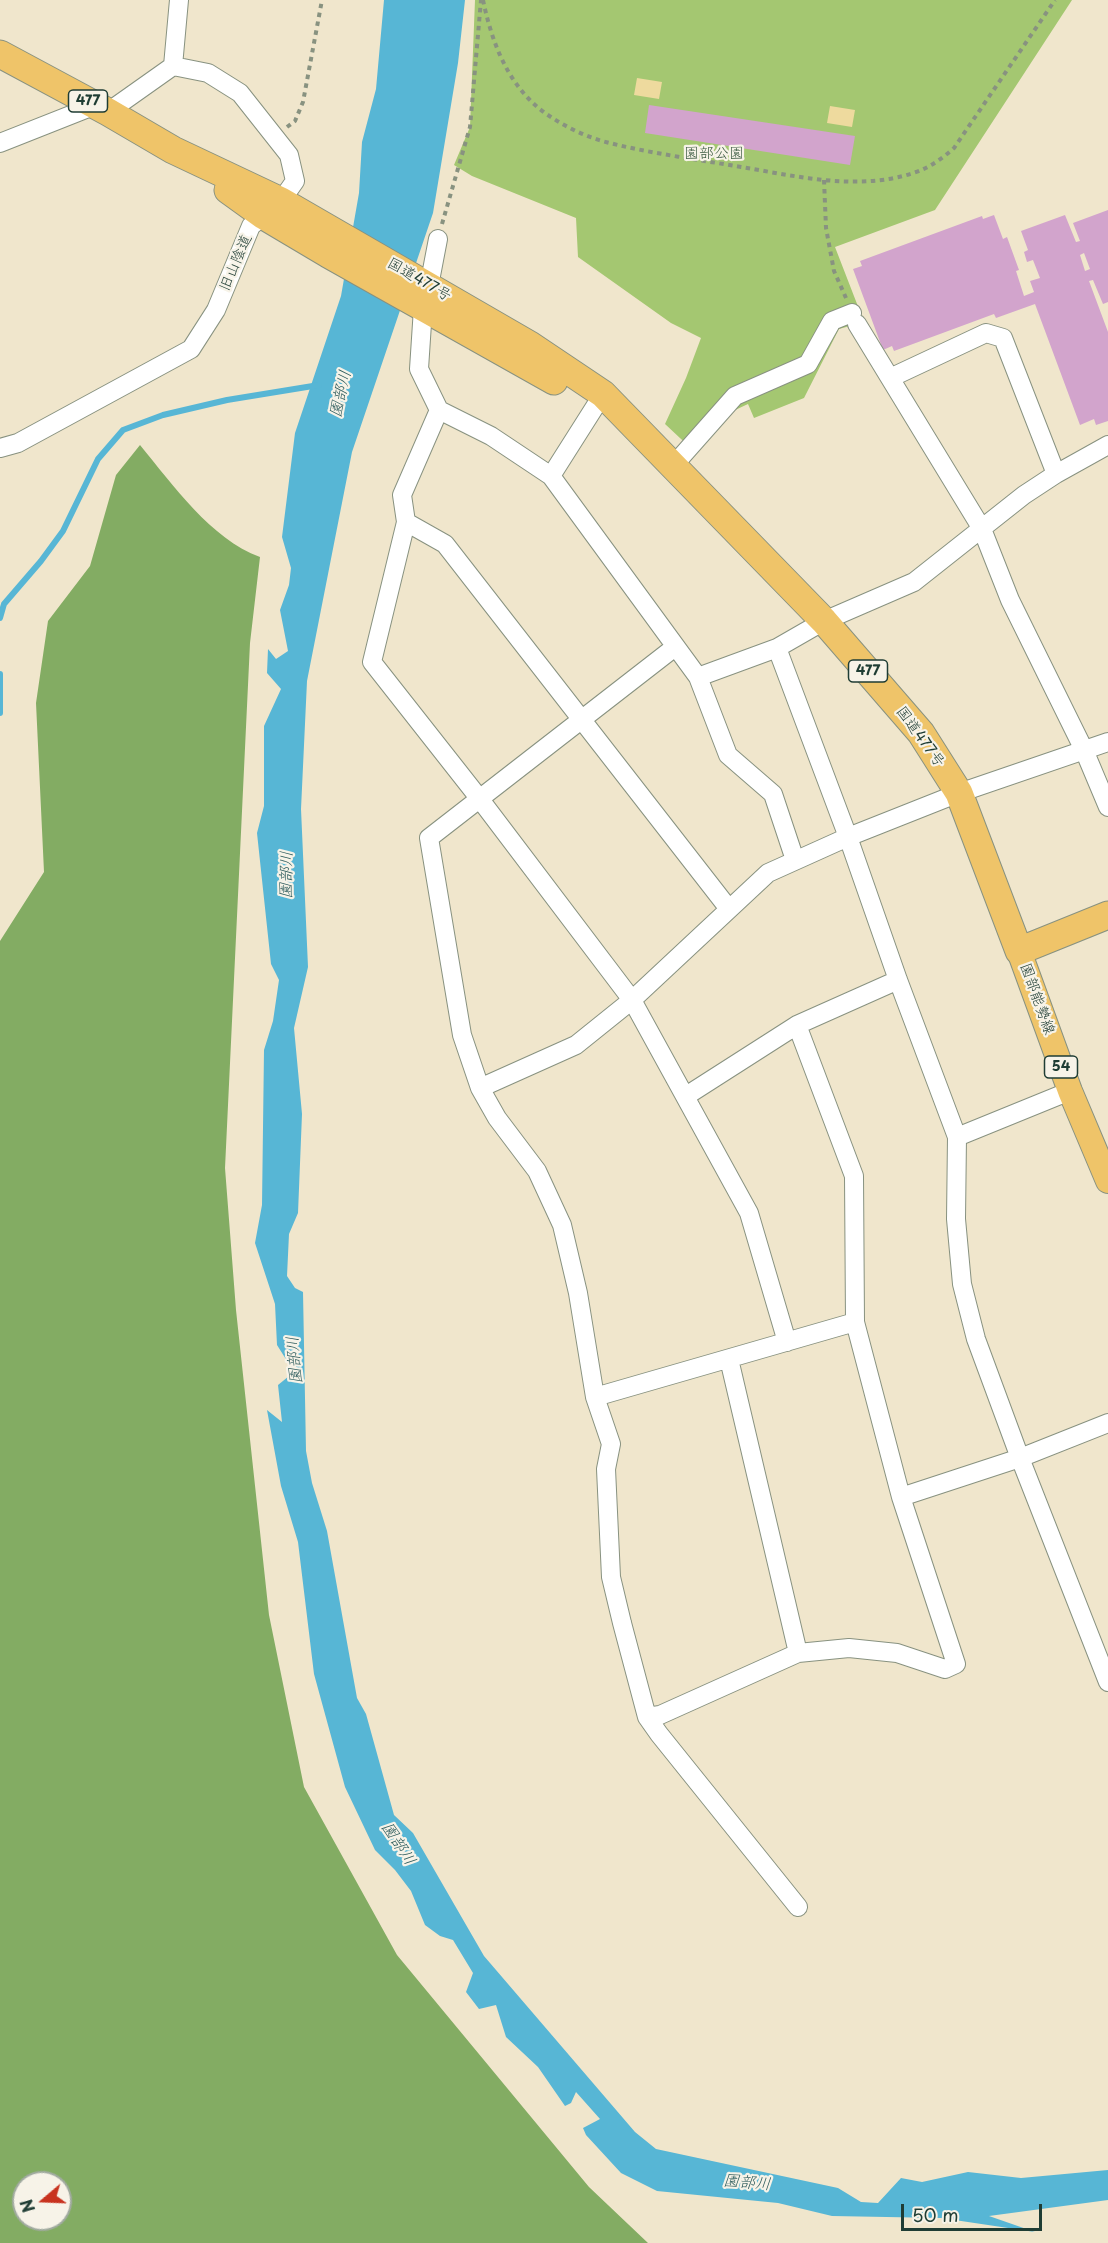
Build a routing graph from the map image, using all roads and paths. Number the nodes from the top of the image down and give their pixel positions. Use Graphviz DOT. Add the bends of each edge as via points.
graph roads {
  1 [pos="179,0"];
  2 [pos="322,0"];
  3 [pos="482,0"];
  4 [pos="1055,0"];
  5 [pos="0,54"];
  6 [pos="173,66"];
  7 [pos="102,108"];
  8 [pos="275,137"];
  9 [pos="0,143"];
  10 [pos="824,180"];
  11 [pos="272,209"];
  12 [pos="438,239"];
  13 [pos="421,294"];
  14 [pos="854,318"];
  15 [pos="890,378"];
  16 [pos="599,400"];
  17 [pos="439,411"];
  18 [pos="1108,445"];
  19 [pos="0,448"];
  20 [pos="673,466"];
  21 [pos="1056,474"];
  22 [pos="551,476"];
  23 [pos="406,522"];
  24 [pos="982,529"];
  25 [pos="824,621"];
  26 [pos="675,647"];
  27 [pos="777,648"];
  28 [pos="699,677"];
  29 [pos="581,719"];
  30 [pos="1108,742"];
  31 [pos="1084,750"];
  32 [pos="959,793"];
  33 [pos="479,798"];
  34 [pos="1108,807"];
  35 [pos="848,837"];
  36 [pos="795,860"];
  37 [pos="729,909"];
  38 [pos="1108,915"];
  39 [pos="1019,951"];
  40 [pos="898,980"];
  41 [pos="632,1000"];
  42 [pos="797,1025"];
  43 [pos="480,1088"];
  44 [pos="1070,1091"];
  45 [pos="686,1095"];
  46 [pos="957,1137"];
  47 [pos="1108,1181"];
  48 [pos="855,1322"];
  49 [pos="788,1342"];
  50 [pos="729,1359"];
  51 [pos="595,1397"];
  52 [pos="1108,1423"];
  53 [pos="1020,1458"];
  54 [pos="901,1497"];
  55 [pos="798,1653"];
  56 [pos="1108,1682"];
  57 [pos="647,1717"];
  58 [pos="798,1907"];
  1 -- 6 [label="street"];
  2 -- 8 [label="path" via="303,102 295,121"];
  3 -- 10 [label="path" via="488,27 509,74 543,112 567,127 600,141"];
  3 -- 12 [label="path" via="470,127"];
  4 -- 10 [label="path" via="954,148 936,164 892,179"];
  5 -- 7 [label="highway, 国道477号 / 477"];
  6 -- 7 [label="street"];
  6 -- 8 [label="street, 旧山陰道" via="208,73 240,93"];
  7 -- 9 [label="street"];
  7 -- 11 [label="highway, 国道477号 / 477"];
  8 -- 11 [label="street, 旧山陰道" via="289,155 295,181"];
  10 -- 14 [label="path" via="826,228 834,271"];
  11 -- 13 [label="highway, 国道477号 / 477"];
  11 -- 19 [label="street, 旧山陰道" via="251,226 216,310 191,349 18,443"];
  12 -- 13 [label="street"];
  13 -- 16 [label="highway, 国道477号 / 477"];
  13 -- 17 [label="street" via="419,369"];
  14 -- 15 [label="street"];
  14 -- 20 [label="street" via="832,321 808,364 735,396"];
  15 -- 21 [label="street" via="986,333 1003,338"];
  15 -- 24 [label="street"];
  16 -- 20 [label="highway, 国道477号 / 477"];
  16 -- 22 [label="street"];
  17 -- 22 [label="street" via="491,436"];
  17 -- 23 [label="street" via="402,495"];
  18 -- 21 [label="street"];
  20 -- 25 [label="highway, 国道477号 / 477"];
  21 -- 24 [label="street"];
  22 -- 26 [label="street"];
  23 -- 29 [label="street" via="445,544"];
  23 -- 33 [label="street" via="372,662"];
  24 -- 25 [label="street" via="914,582"];
  24 -- 31 [label="street" via="1010,600"];
  25 -- 27 [label="street"];
  25 -- 32 [label="highway, 国道477号 / 477" via="921,733"];
  26 -- 28 [label="street"];
  26 -- 29 [label="street"];
  27 -- 28 [label="street"];
  27 -- 35 [label="street"];
  28 -- 36 [label="street" via="728,755 773,795"];
  29 -- 33 [label="street"];
  29 -- 37 [label="street"];
  30 -- 31 [label="street"];
  31 -- 32 [label="street"];
  31 -- 34 [label="street"];
  32 -- 35 [label="street"];
  32 -- 39 [label="highway, 国道477号 / 477"];
  33 -- 41 [label="street"];
  33 -- 43 [label="street" via="429,838 462,1035"];
  35 -- 36 [label="street"];
  35 -- 40 [label="street"];
  36 -- 37 [label="street" via="768,873"];
  37 -- 41 [label="street"];
  38 -- 39 [label="highway"];
  39 -- 44 [label="main road, 園部能勢線 / 54"];
  40 -- 42 [label="street"];
  40 -- 46 [label="street"];
  41 -- 43 [label="street" via="576,1045"];
  41 -- 45 [label="street"];
  42 -- 45 [label="street"];
  42 -- 48 [label="street" via="854,1176"];
  43 -- 51 [label="street" via="537,1171 562,1225"];
  44 -- 46 [label="street"];
  44 -- 47 [label="main road, 園部能勢線 / 54"];
  45 -- 49 [label="street" via="749,1213"];
  46 -- 53 [label="street" via="956,1219 962,1284 976,1340"];
  48 -- 49 [label="street"];
  48 -- 54 [label="street"];
  49 -- 50 [label="street"];
  50 -- 51 [label="street"];
  50 -- 55 [label="street"];
  51 -- 57 [label="street" via="611,1444 606,1469 612,1577"];
  52 -- 53 [label="street"];
  53 -- 54 [label="street"];
  53 -- 56 [label="street"];
  54 -- 55 [label="street" via="956,1664 945,1669 897,1653 849,1648"];
  55 -- 57 [label="street" via="660,1715"];
  57 -- 58 [label="street"];
}
